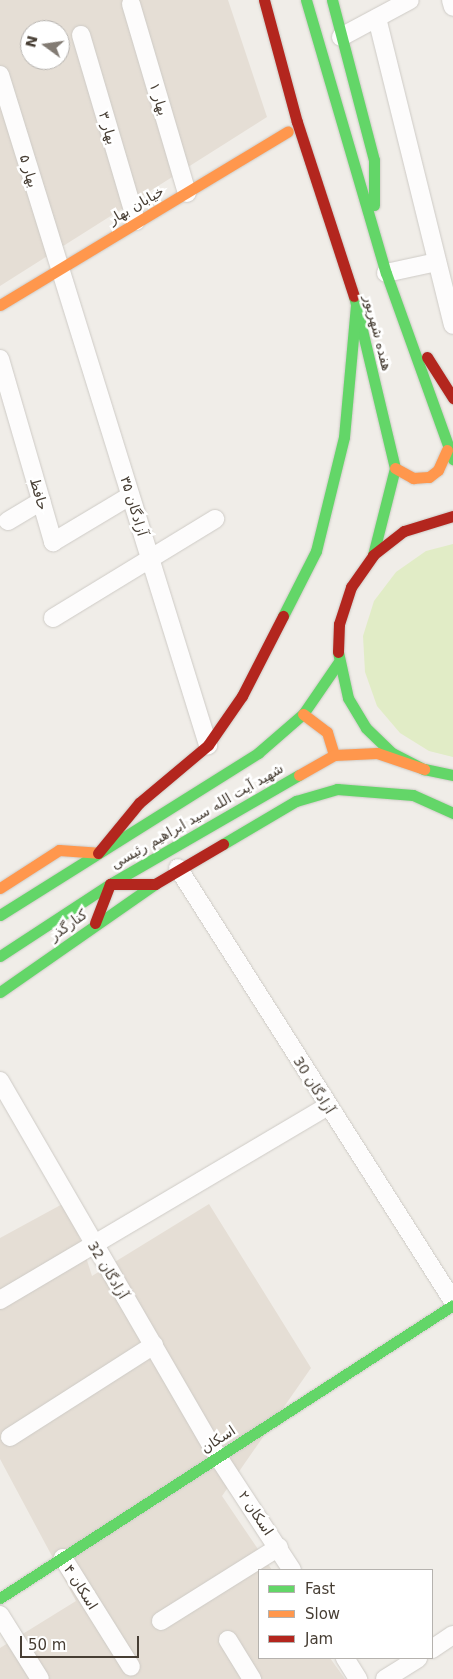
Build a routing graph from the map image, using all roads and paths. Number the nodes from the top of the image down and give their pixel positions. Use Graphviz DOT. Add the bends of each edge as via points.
graph roads {
  1 [pos="253,0"];
  2 [pos="264,0"];
  3 [pos="306,0"];
  4 [pos="332,0"];
  5 [pos="451,0"];
  6 [pos="399,3"];
  7 [pos="131,4"];
  8 [pos="453,7"];
  9 [pos="377,18"];
  10 [pos="81,34"];
  11 [pos="341,38"];
  12 [pos="0,75"];
  13 [pos="288,131"];
  14 [pos="297,165"];
  15 [pos="301,182"];
  16 [pos="187,193"];
  17 [pos="136,222"];
  18 [pos="331,227"];
  19 [pos="373,228"];
  20 [pos="437,262"];
  21 [pos="59,267"];
  22 [pos="386,273"];
  23 [pos="356,304"];
  24 [pos="0,305"];
  25 [pos="402,315"];
  26 [pos="453,325"];
  27 [pos="0,359"];
  28 [pos="453,398"];
  29 [pos="450,455"];
  30 [pos="395,468"];
  31 [pos="130,496"];
  32 [pos="41,501"];
  33 [pos="453,516"];
  34 [pos="214,519"];
  35 [pos="8,522"];
  36 [pos="373,555"];
  37 [pos="150,560"];
  38 [pos="53,618"];
  39 [pos="338,663"];
  40 [pos="303,714"];
  41 [pos="208,745"];
  42 [pos="334,755"];
  43 [pos="424,769"];
  44 [pos="453,775"];
  45 [pos="453,813"];
  46 [pos="98,853"];
  47 [pos="178,868"];
  48 [pos="110,884"];
  49 [pos="155,884"];
  50 [pos="0,888"];
  51 [pos="0,915"];
  52 [pos="95,923"];
  53 [pos="0,956"];
  54 [pos="0,992"];
  55 [pos="0,1080"];
  56 [pos="328,1106"];
  57 [pos="92,1244"];
  58 [pos="0,1300"];
  59 [pos="453,1301"];
  60 [pos="453,1305"];
  61 [pos="154,1345"];
  62 [pos="10,1436"];
  63 [pos="218,1457"];
  64 [pos="279,1548"];
  65 [pos="63,1558"];
  66 [pos="291,1569"];
  67 [pos="0,1598"];
  68 [pos="0,1615"];
  69 [pos="162,1621"];
  70 [pos="453,1635"];
  71 [pos="228,1640"];
  72 [pos="433,1648"];
  73 [pos="346,1659"];
  74 [pos="416,1659"];
  75 [pos="131,1667"];
  76 [pos="40,1679"];
  77 [pos="252,1679"];
  78 [pos="358,1679"];
  79 [pos="385,1679"];
  1 -- 13 [label="main road"];
  2 -- 18 [label="main road, هفده شهریور" via="297,122"];
  3 -- 19 [label="main road, هفده شهریور"];
  4 -- 11 [label="main road"];
  5 -- 8 [label="street"];
  6 -- 9 [label="street"];
  7 -- 16 [label="street, بهار ۱"];
  9 -- 11 [label="street"];
  9 -- 20 [label="street"];
  10 -- 17 [label="street, بهار ۳"];
  11 -- 19 [label="main road" via="374,160"];
  12 -- 21 [label="street, بهار ۵"];
  13 -- 14 [label="main road"];
  13 -- 16 [label="main road, خیابان بهار"];
  15 -- 18 [label="main road"];
  16 -- 17 [label="main road, خیابان بهار"];
  17 -- 21 [label="main road, خیابان بهار"];
  18 -- 23 [label="main road, هفده شهریور"];
  19 -- 22 [label="main road, هفده شهریور"];
  20 -- 22 [label="street"];
  20 -- 26 [label="street"];
  21 -- 24 [label="main road, خیابان بهار"];
  21 -- 31 [label="street, آزادگان ۳۵"];
  22 -- 25 [label="main road, هفده شهریور"];
  23 -- 30 [label="main road, هفده شهریور"];
  23 -- 41 [label="main road" via="344,437 316,552 242,696"];
  25 -- 28 [label="main road"];
  25 -- 29 [label="main road, هفده شهریور"];
  27 -- 32 [label="street, حافظ"];
  29 -- 30 [label="main road" via="429,477 407,477"];
  30 -- 36 [label="main road, هفده شهریور"];
  31 -- 32 [label="street, حافظ" via="53,542"];
  31 -- 37 [label="street, آزادگان ۳۵"];
  32 -- 35 [label="street"];
  33 -- 36 [label="main road" via="404,531"];
  34 -- 37 [label="street"];
  36 -- 39 [label="main road" via="351,587 339,624"];
  37 -- 38 [label="street"];
  37 -- 41 [label="street, آزادگان ۳۵"];
  39 -- 40 [label="main road, شهید آیت الله سید ابراهیم رئیسی"];
  39 -- 43 [label="main road" via="348,698 366,728 392,752"];
  40 -- 42 [label="main road" via="327,732"];
  40 -- 46 [label="main road, شهید آیت الله سید ابراهیم رئیسی" via="258,753"];
  41 -- 46 [label="main road" via="139,803"];
  42 -- 43 [label="main road, شهید آیت الله سید ابراهیم رئیسی" via="377,753"];
  42 -- 48 [label="main road, شهید آیت الله سید ابراهیم رئیسی"];
  43 -- 44 [label="main road"];
  45 -- 47 [label="main road, کنارگذر" via="413,795 337,789 296,801"];
  46 -- 50 [label="main road" via="59,850"];
  46 -- 51 [label="main road, شهید آیت الله سید ابراهیم رئیسی"];
  47 -- 49 [label="main road, کنارگذر"];
  47 -- 56 [label="street, آزادگان 30"];
  48 -- 49 [label="main road"];
  48 -- 52 [label="main road"];
  48 -- 53 [label="main road, شهید آیت الله سید ابراهیم رئیسی"];
  49 -- 52 [label="main road, کنارگذر"];
  52 -- 54 [label="main road, کنارگذر"];
  55 -- 57 [label="street, آزادگان 32"];
  56 -- 57 [label="street"];
  56 -- 59 [label="street, آزادگان 30"];
  57 -- 58 [label="street"];
  57 -- 61 [label="street, آزادگان 32"];
  60 -- 63 [label="main road, اسکان"];
  61 -- 62 [label="street"];
  61 -- 63 [label="street, آزادگان 32"];
  63 -- 64 [label="street, اسکان ۲"];
  63 -- 65 [label="main road, اسکان"];
  64 -- 66 [label="street, اسکان ۲"];
  64 -- 69 [label="street"];
  65 -- 67 [label="main road, اسکان"];
  65 -- 75 [label="street, اسکان ۴"];
  68 -- 76 [label="street"];
  70 -- 72 [label="street"];
  71 -- 77 [label="street"];
  73 -- 78 [label="street"];
  74 -- 79 [label="street"];
}
